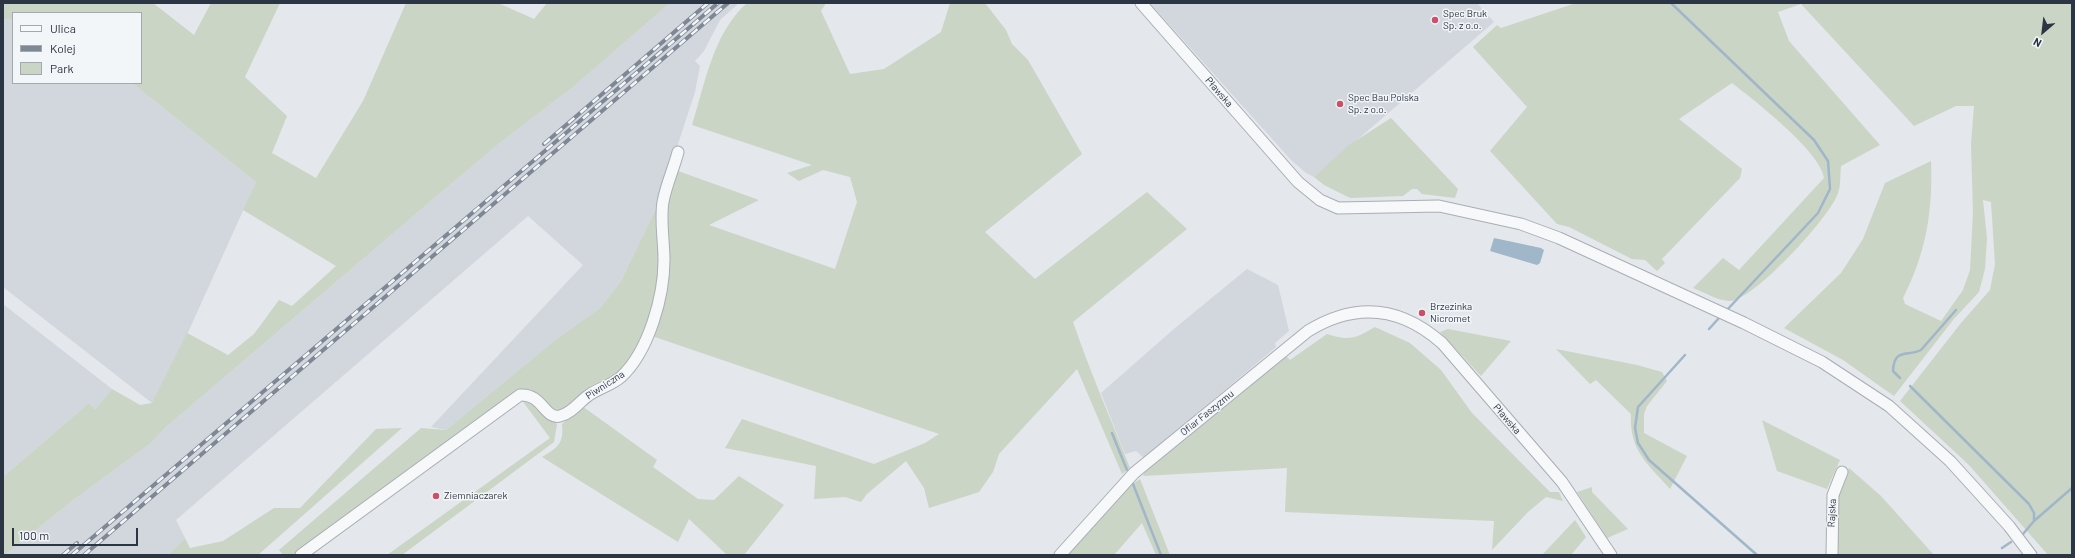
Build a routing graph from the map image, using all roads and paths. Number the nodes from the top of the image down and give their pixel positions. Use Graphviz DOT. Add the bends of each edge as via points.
graph roads {
  1 [pos="1141,3"];
  2 [pos="678,152"];
  3 [pos="1378,312"];
  4 [pos="1842,472"];
  5 [pos="302,555"];
  6 [pos="1060,555"];
  7 [pos="1611,555"];
  8 [pos="1832,555"];
  9 [pos="2031,555"];
  1 -- 9 [label="street, Pławska" via="1298,182 1320,200 1338,208 1439,206 1521,224 1559,238 1744,323 1822,362 1889,406 1950,461 2009,526"];
  2 -- 5 [label="street, Piwniczna" via="663,202 664,261 660,302 642,347 628,370 620,378 589,395 560,417 553,416 535,397 520,395"];
  3 -- 6 [label="street, Ofiar Faszyzmu" via="1344,313 1325,320 1308,331 1134,473"];
  3 -- 7 [label="street, Pławska" via="1409,321 1442,343 1562,482"];
  4 -- 8 [label="street, Rajska" via="1832,495"];
}
